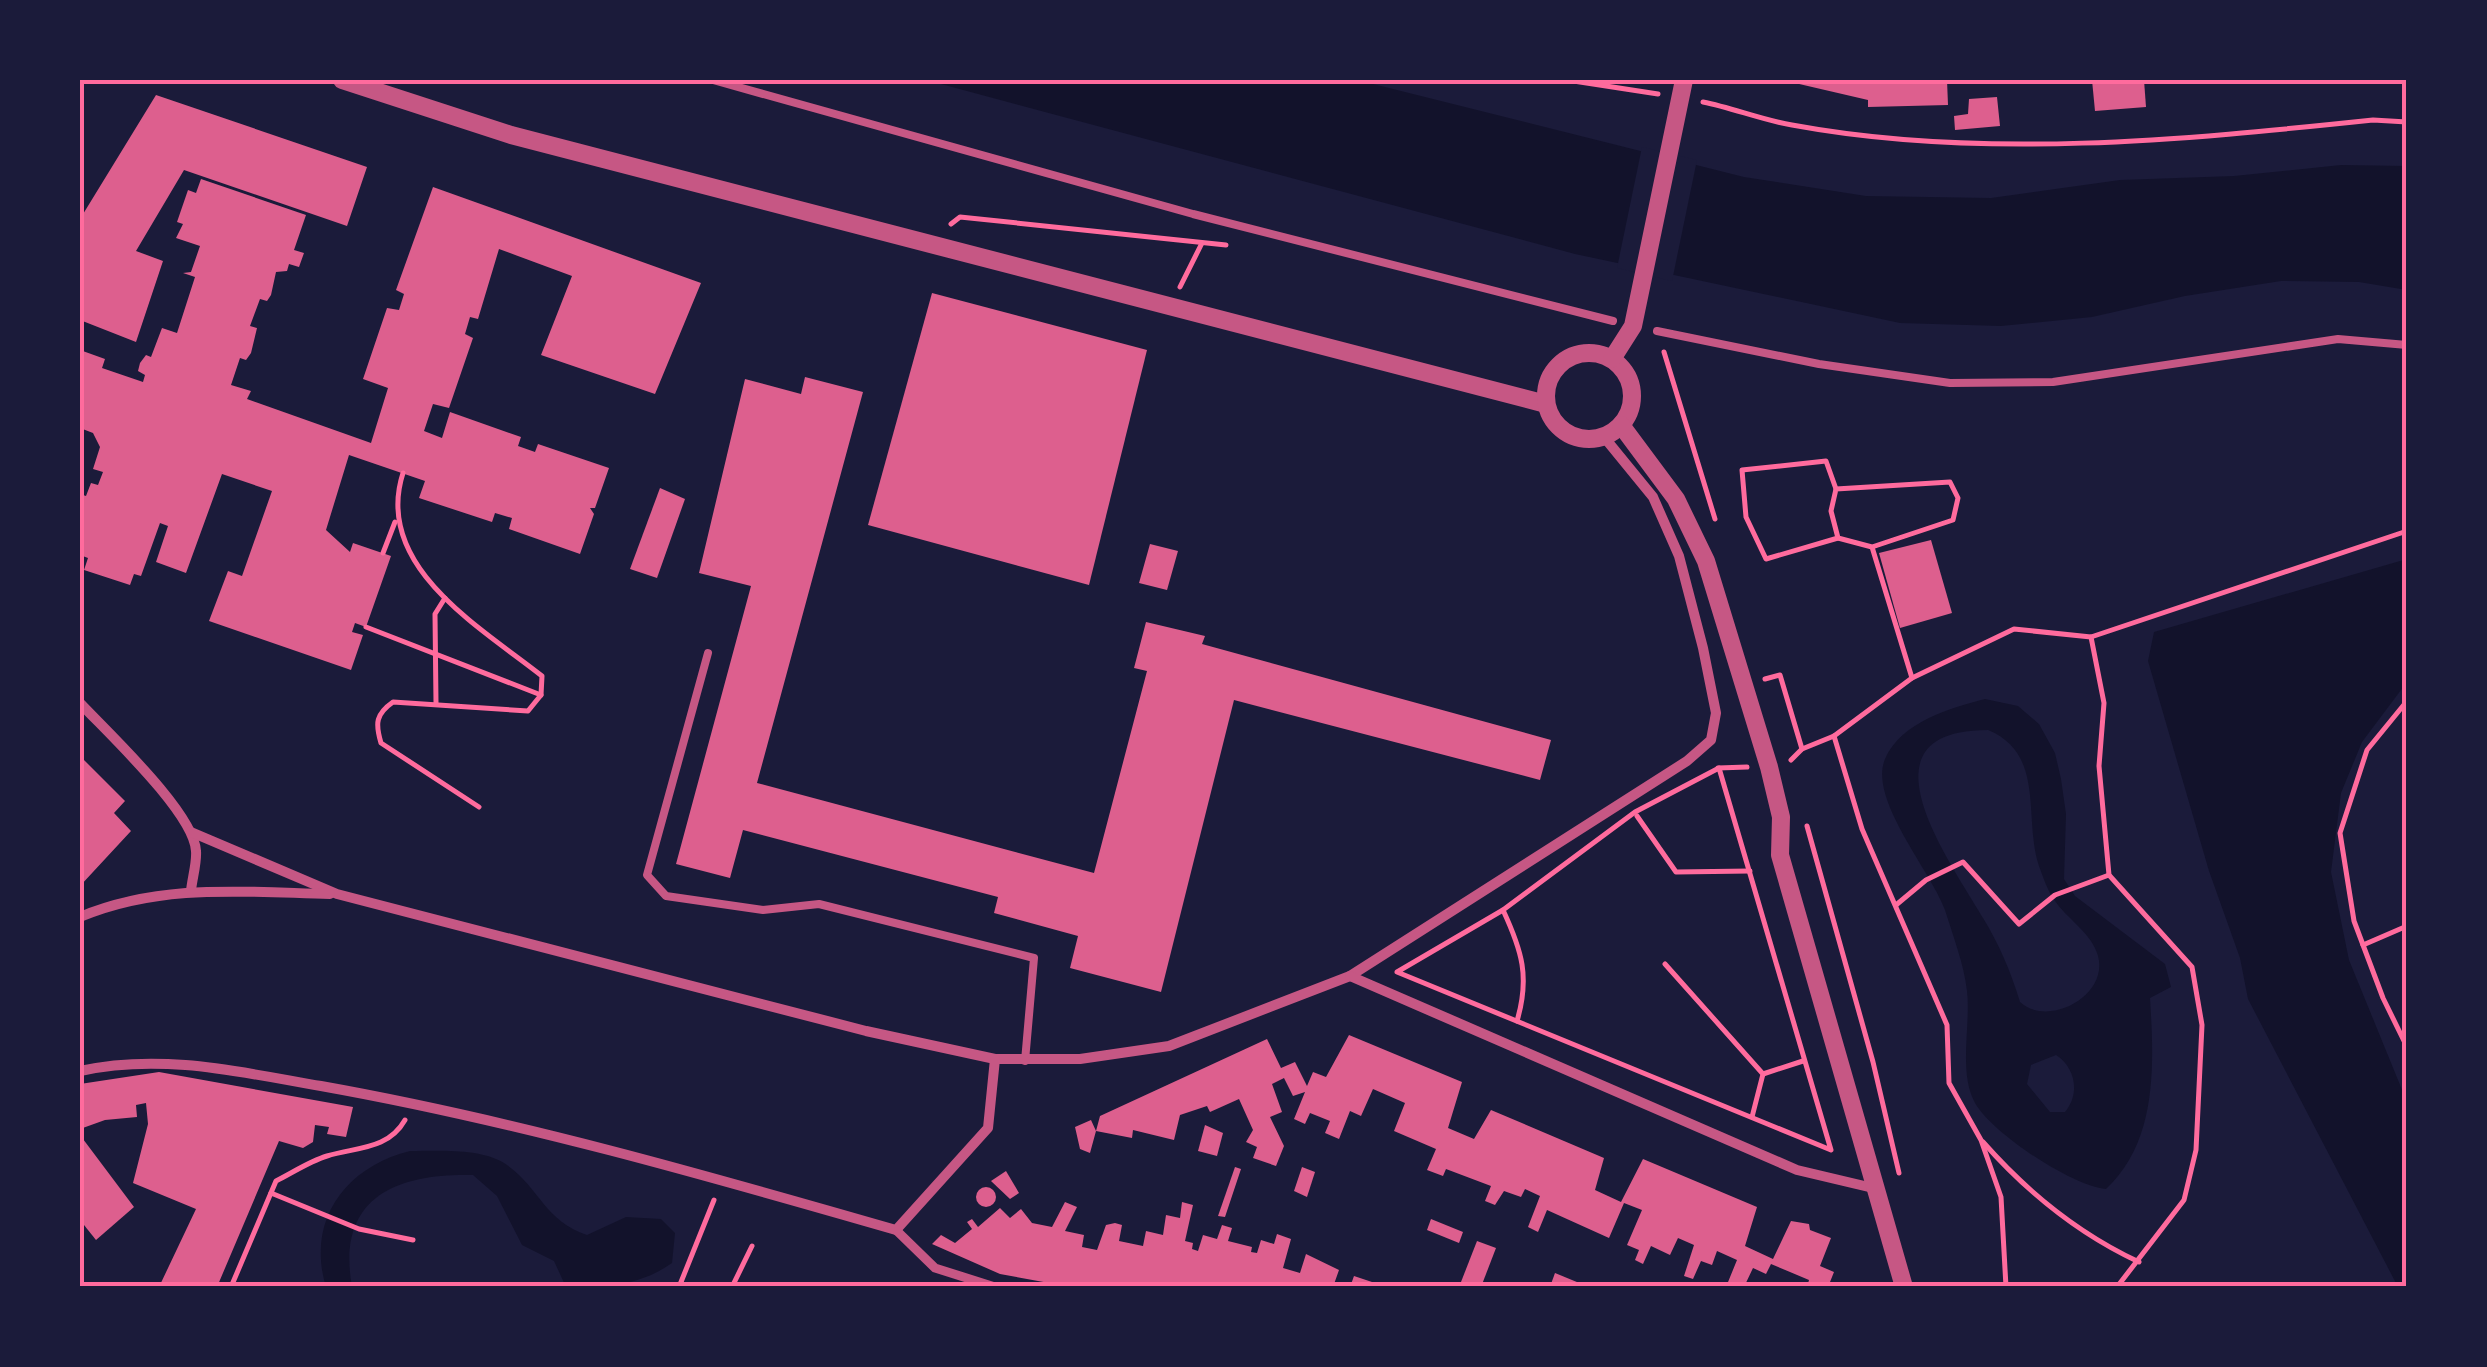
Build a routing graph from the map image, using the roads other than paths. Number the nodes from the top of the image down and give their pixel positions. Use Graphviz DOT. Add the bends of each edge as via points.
graph roads {
  1 [pos="342,80"];
  2 [pos="713,80"];
  3 [pos="1684,80"];
  4 [pos="1613,321"];
  5 [pos="1657,331"];
  6 [pos="2407,345"];
  7 [pos="1612,359"];
  8 [pos="1546,404"];
  9 [pos="1621,425"];
  10 [pos="1604,437"];
  11 [pos="708,653"];
  12 [pos="80,703"];
  13 [pos="191,832"];
  14 [pos="191,890"];
  15 [pos="336,894"];
  16 [pos="80,917"];
  17 [pos="1350,976"];
  18 [pos="996,1059"];
  19 [pos="1024,1061"];
  20 [pos="80,1071"];
  21 [pos="1873,1188"];
  22 [pos="896,1230"];
  23 [pos="994,1287"];
  24 [pos="1904,1287"];
  1 -- 8 [label="street" via="512,134 927,246"];
  2 -- 4 [label="lane" via="1242,227"];
  3 -- 7 [label="street" via="1633,326"];
  5 -- 6 [label="lane" via="1950,382 2054,382 2338,340"];
  7 -- 8 [label="street" via="1580,353 1566,359 1546,384"];
  7 -- 9 [label="street" via="1624,370 1632,395"];
  8 -- 10 [label="street" via="1565,433"];
  9 -- 10 [label="street"];
  9 -- 21 [label="street" via="1676,498 1706,560 1769,767 1781,817 1780,855"];
  10 -- 17 [label="street" via="1653,497 1679,556 1716,713 1711,740"];
  11 -- 19 [label="lane" via="647,875 666,896 764,910 820,904 1034,958"];
  12 -- 13 [label="street"];
  13 -- 14 [label="street"];
  13 -- 15 [label="street"];
  14 -- 15 [label="street"];
  14 -- 16 [label="street" via="137,897"];
  15 -- 18 [label="street"];
  17 -- 19 [label="street" via="1169,1046"];
  17 -- 21 [label="street" via="1797,1170"];
  18 -- 19 [label="street"];
  18 -- 22 [label="street" via="988,1128"];
  20 -- 22 [label="street" via="162,1062 409,1102 519,1125"];
  21 -- 24 [label="street"];
  22 -- 23 [label="street" via="936,1268"];
}
